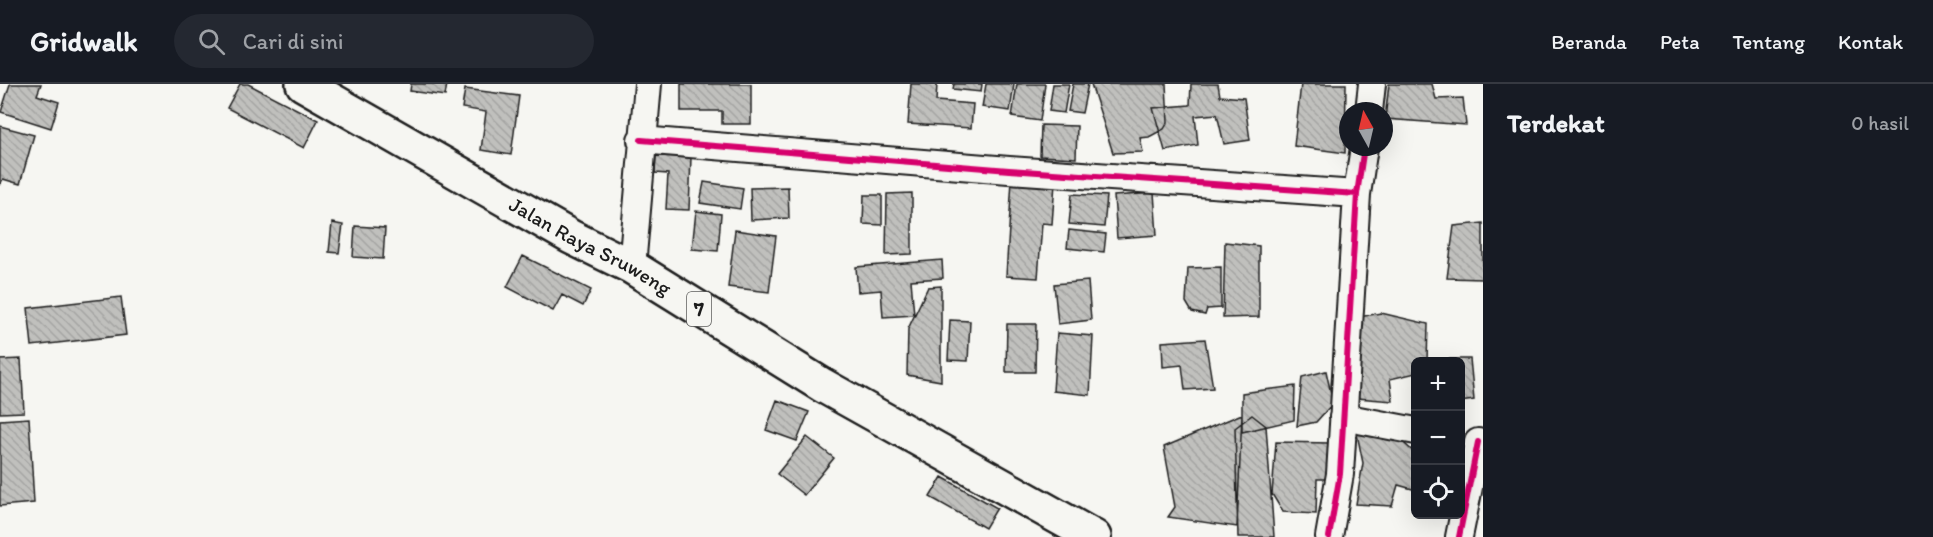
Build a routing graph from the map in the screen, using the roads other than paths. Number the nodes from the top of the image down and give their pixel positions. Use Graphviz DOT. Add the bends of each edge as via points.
graph roads {
  1 [pos="303,84"];
  2 [pos="648,84"];
  3 [pos="1372,84"];
  4 [pos="1370,102"];
  5 [pos="641,140"];
  6 [pos="1363,156"];
  7 [pos="1357,194"];
  8 [pos="632,267"];
  9 [pos="1343,417"];
  10 [pos="1411,430"];
  11 [pos="1474,441"];
  12 [pos="1094,537"];
  13 [pos="1329,537"];
  14 [pos="1459,537"];
  1 -- 8 [label="highway, Jalan Raya Sruweng / 7" via="571,237"];
  2 -- 5 [label="street"];
  3 -- 4 [label="street"];
  5 -- 7 [label="street"];
  5 -- 8 [label="street"];
  6 -- 7 [label="street"];
  7 -- 9 [label="street"];
  8 -- 12 [label="highway, Jalan Raya Sruweng / 7" via="822,385"];
  9 -- 10 [label="street"];
  9 -- 13 [label="street" via="1340,474"];
  11 -- 14 [label="street"];
}
